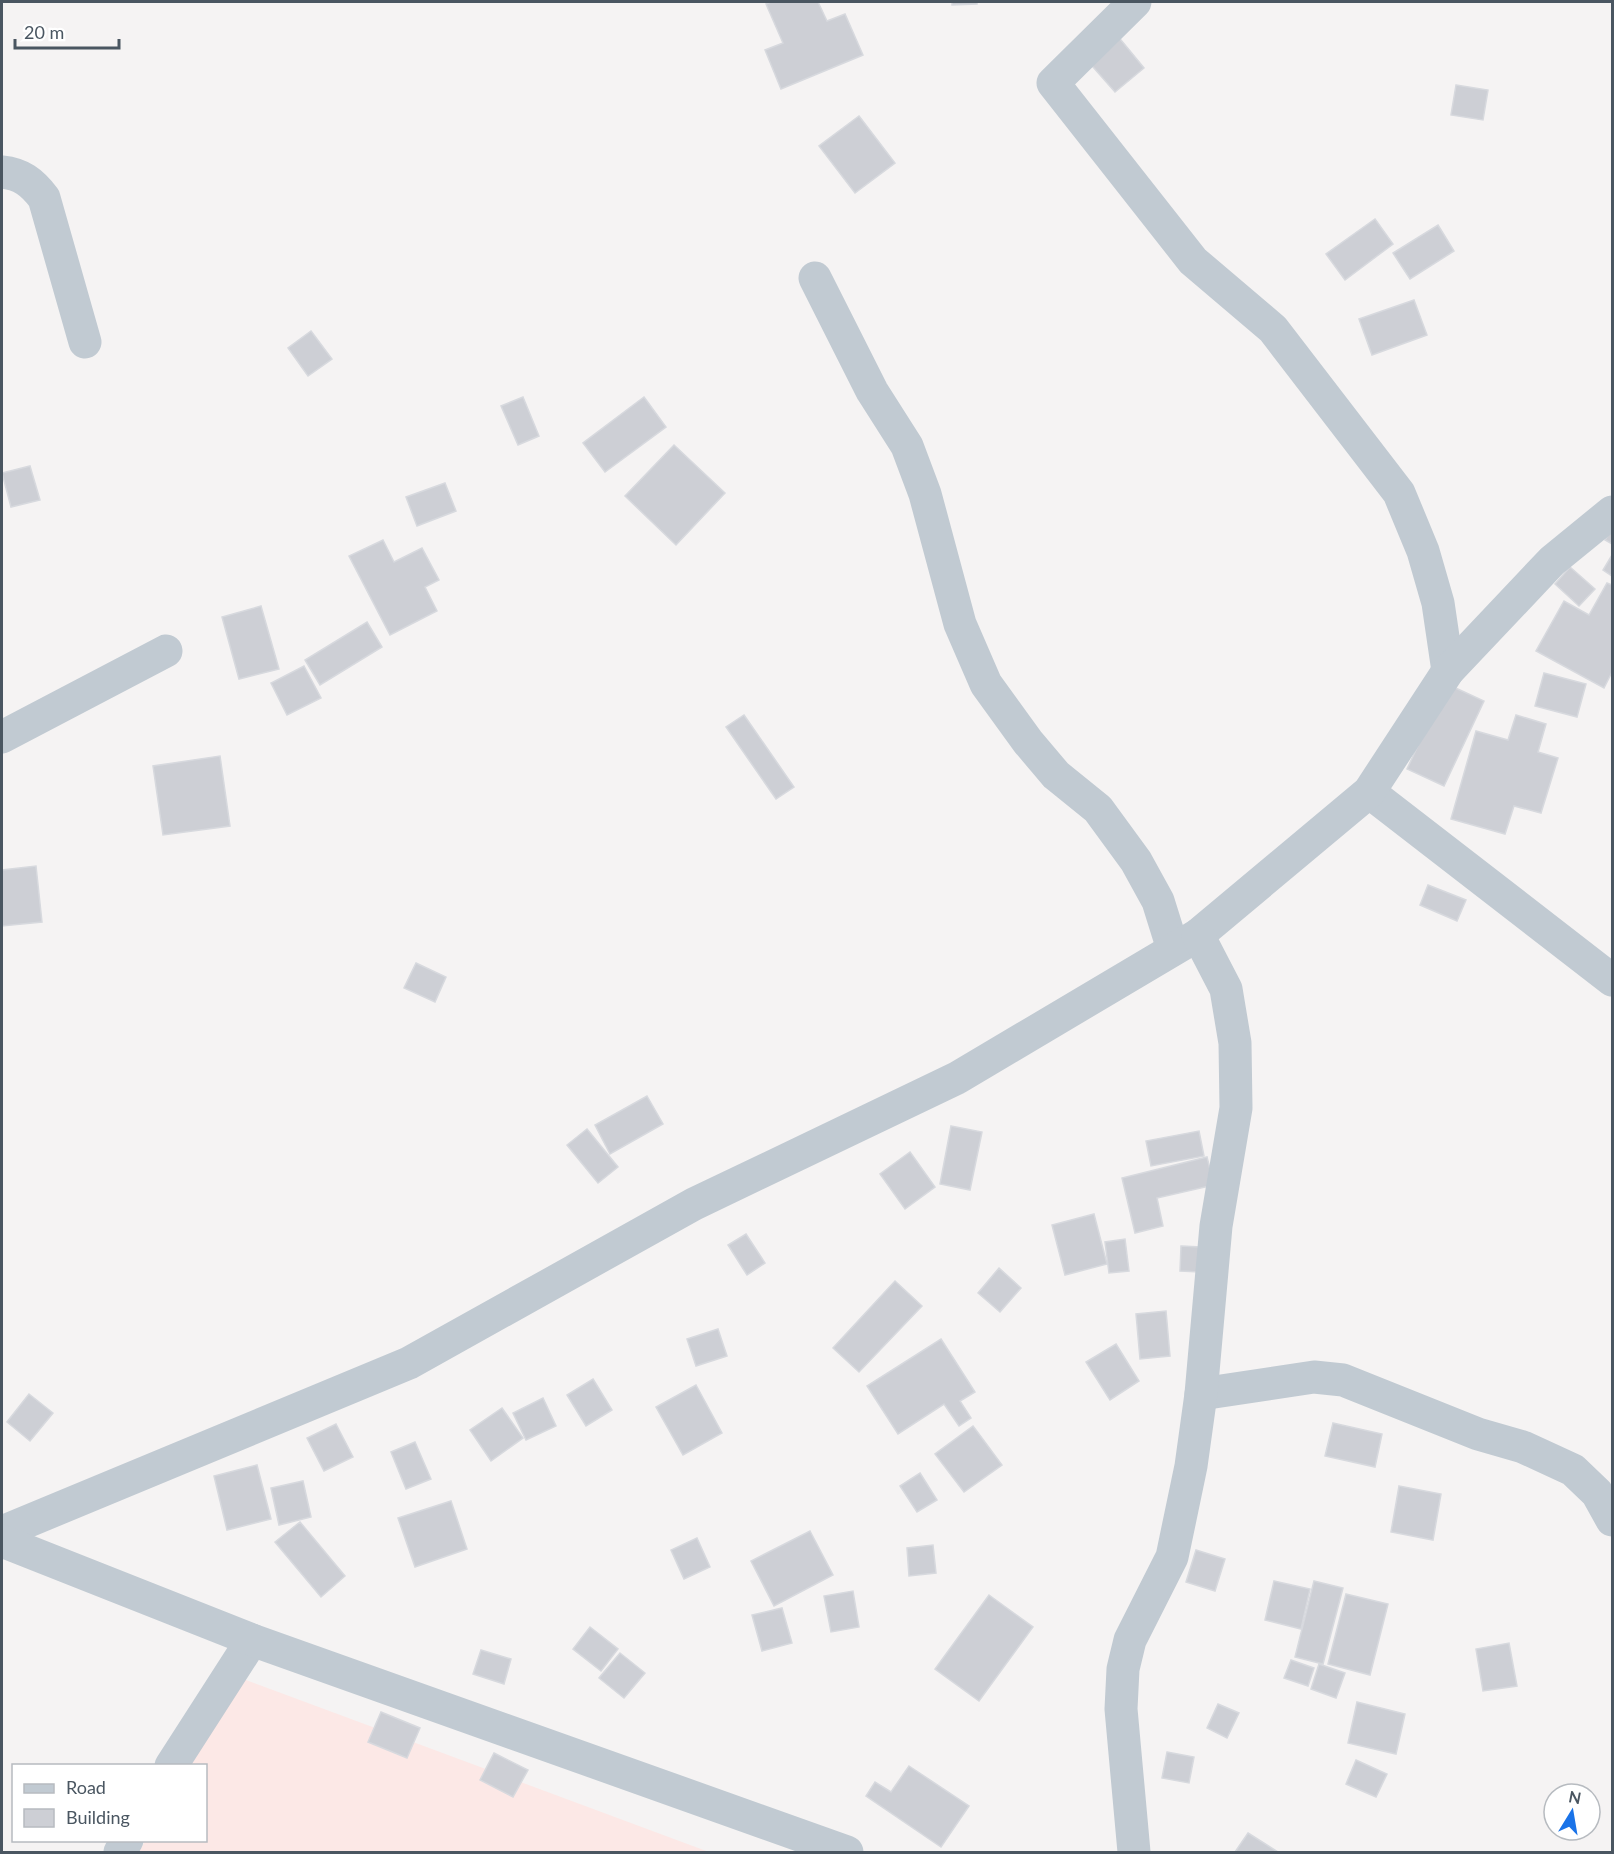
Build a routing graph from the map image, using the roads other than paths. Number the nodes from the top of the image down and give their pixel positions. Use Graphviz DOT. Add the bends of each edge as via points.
graph roads {
  1 [pos="1135,2"];
  2 [pos="2,172"];
  3 [pos="815,278"];
  4 [pos="85,342"];
  5 [pos="1612,512"];
  6 [pos="166,651"];
  7 [pos="1448,671"];
  8 [pos="2,737"];
  9 [pos="1369,792"];
  10 [pos="1185,942"];
  11 [pos="1612,980"];
  12 [pos="1201,1394"];
  13 [pos="1612,1520"];
  14 [pos="2,1532"];
  15 [pos="2,1541"];
  16 [pos="252,1640"];
  17 [pos="172,1764"];
  18 [pos="847,1852"];
  19 [pos="1134,1852"];
  1 -- 7 [label="street" via="1053,83 1192,261 1274,329 1399,492 1432,582"];
  2 -- 4 [label="street" via="34,184 44,198"];
  3 -- 10 [label="street" via="872,391 907,446 925,494 960,624 986,684 1056,775 1098,809 1136,861"];
  5 -- 7 [label="street" via="1552,561"];
  6 -- 8 [label="street"];
  7 -- 9 [label="street"];
  9 -- 10 [label="street"];
  9 -- 11 [label="street"];
  10 -- 12 [label="street" via="1226,989 1235,1042 1236,1108 1216,1226"];
  10 -- 14 [label="street" via="957,1078 693,1204 409,1363"];
  12 -- 13 [label="street" via="1314,1377 1343,1380 1478,1434 1523,1447 1573,1470 1597,1492"];
  12 -- 19 [label="street" via="1172,1557 1130,1640 1123,1669 1121,1709"];
  15 -- 16 [label="street"];
  16 -- 17 [label="street"];
  16 -- 18 [label="street"];
}
